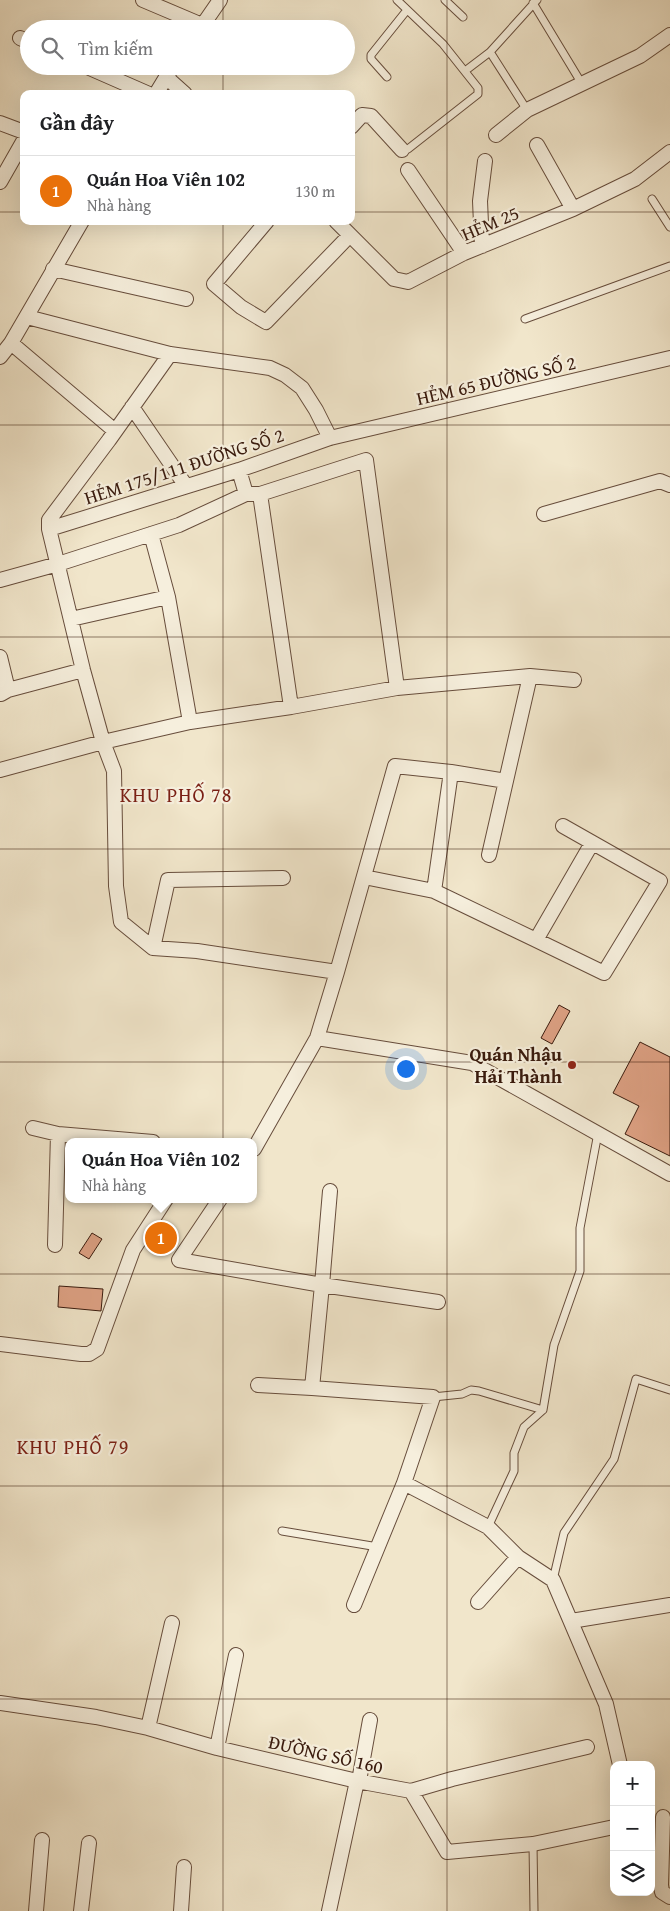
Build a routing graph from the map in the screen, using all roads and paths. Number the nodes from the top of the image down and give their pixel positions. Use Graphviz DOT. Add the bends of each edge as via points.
graph roads {
  1 [pos="143,0"];
  2 [pos="220,0"];
  3 [pos="397,0"];
  4 [pos="445,0"];
  5 [pos="535,2"];
  6 [pos="407,10"];
  7 [pos="463,17"];
  8 [pos="186,20"];
  9 [pos="206,20"];
  10 [pos="670,35"];
  11 [pos="490,52"];
  12 [pos="466,72"];
  13 [pos="106,75"];
  14 [pos="168,75"];
  15 [pos="172,75"];
  16 [pos="387,77"];
  17 [pos="582,84"];
  18 [pos="140,90"];
  19 [pos="159,90"];
  20 [pos="182,90"];
  21 [pos="527,110"];
  22 [pos="0,123"];
  23 [pos="355,123"];
  24 [pos="20,130"];
  25 [pos="496,135"];
  26 [pos="538,145"];
  27 [pos="20,147"];
  28 [pos="402,150"];
  29 [pos="670,152"];
  30 [pos="485,161"];
  31 [pos="408,170"];
  32 [pos="0,182"];
  33 [pos="652,200"];
  34 [pos="573,208"];
  35 [pos="80,225"];
  36 [pos="265,225"];
  37 [pos="340,225"];
  38 [pos="670,227"];
  39 [pos="350,235"];
  40 [pos="482,246"];
  41 [pos="464,253"];
  42 [pos="670,266"];
  43 [pos="53,269"];
  44 [pos="186,299"];
  45 [pos="26,317"];
  46 [pos="525,319"];
  47 [pos="11,343"];
  48 [pos="170,354"];
  49 [pos="0,357"];
  50 [pos="670,358"];
  51 [pos="132,407"];
  52 [pos="115,431"];
  53 [pos="330,438"];
  54 [pos="239,470"];
  55 [pos="670,485"];
  56 [pos="186,486"];
  57 [pos="246,494"];
  58 [pos="260,494"];
  59 [pos="544,514"];
  60 [pos="49,531"];
  61 [pos="151,534"];
  62 [pos="58,564"];
  63 [pos="0,580"];
  64 [pos="168,597"];
  65 [pos="71,619"];
  66 [pos="0,657"];
  67 [pos="83,670"];
  68 [pos="530,676"];
  69 [pos="574,680"];
  70 [pos="397,688"];
  71 [pos="4,692"];
  72 [pos="291,707"];
  73 [pos="190,722"];
  74 [pos="103,742"];
  75 [pos="0,770"];
  76 [pos="451,772"];
  77 [pos="506,782"];
  78 [pos="563,826"];
  79 [pos="592,844"];
  80 [pos="489,855"];
  81 [pos="364,877"];
  82 [pos="283,878"];
  83 [pos="434,891"];
  84 [pos="536,940"];
  85 [pos="153,948"];
  86 [pos="337,972"];
  87 [pos="317,1038"];
  88 [pos="33,1128"];
  89 [pos="598,1132"];
  90 [pos="58,1134"];
  91 [pos="106,1138"];
  92 [pos="257,1143"];
  93 [pos="670,1174"];
  94 [pos="330,1191"];
  95 [pos="163,1203"];
  96 [pos="217,1203"];
  97 [pos="55,1245"];
  98 [pos="322,1285"];
  99 [pos="438,1302"];
  100 [pos="0,1344"];
  101 [pos="258,1385"];
  102 [pos="312,1388"];
  103 [pos="670,1390"];
  104 [pos="433,1397"];
  105 [pos="543,1410"];
  106 [pos="404,1483"];
  107 [pos="488,1527"];
  108 [pos="282,1531"];
  109 [pos="378,1547"];
  110 [pos="518,1557"];
  111 [pos="553,1580"];
  112 [pos="478,1602"];
  113 [pos="670,1605"];
  114 [pos="354,1606"];
  115 [pos="571,1621"];
  116 [pos="172,1623"];
  117 [pos="236,1655"];
  118 [pos="0,1703"];
  119 [pos="370,1720"];
  120 [pos="148,1728"];
  121 [pos="587,1747"];
  122 [pos="218,1748"];
  123 [pos="619,1761"];
  124 [pos="358,1781"];
  125 [pos="411,1791"];
  126 [pos="661,1818"];
  127 [pos="610,1828"];
  128 [pos="42,1840"];
  129 [pos="89,1842"];
  130 [pos="533,1844"];
  131 [pos="184,1867"];
  132 [pos="670,1897"];
  133 [pos="36,1911"];
  134 [pos="81,1911"];
  135 [pos="181,1911"];
  136 [pos="329,1911"];
  137 [pos="534,1911"];
  1 -- 8 [label="street"];
  2 -- 9 [label="street"];
  3 -- 6 [label="lane"];
  4 -- 7 [label="lane"];
  5 -- 11 [label="lane"];
  5 -- 17 [label="lane"];
  6 -- 12 [label="lane" via="443,44"];
  6 -- 16 [label="lane" via="371,55"];
  10 -- 17 [label="street" via="640,56"];
  11 -- 12 [label="lane"];
  11 -- 21 [label="lane"];
  12 -- 28 [label="lane" via="478,88 478,94 408,149"];
  13 -- 18 [label="street"];
  14 -- 19 [label="street"];
  15 -- 20 [label="street"];
  17 -- 21 [label="street"];
  21 -- 25 [label="street"];
  22 -- 24 [label="street"];
  23 -- 28 [label="street" via="362,115 371,116"];
  26 -- 34 [label="street"];
  27 -- 32 [label="street"];
  29 -- 34 [label="street, HẺM 25" via="635,179"];
  30 -- 40 [label="street" via="480,201"];
  31 -- 41 [label="street"];
  33 -- 38 [label="lane"];
  34 -- 40 [label="street, HẺM 25"];
  35 -- 43 [label="street"];
  36 -- 39 [label="street" via="214,284 241,307 266,322"];
  37 -- 39 [label="street, HẺM 25"];
  39 -- 41 [label="street, HẺM 25" via="394,279 408,282"];
  40 -- 41 [label="street, HẺM 25"];
  42 -- 46 [label="lane"];
  43 -- 44 [label="street"];
  43 -- 45 [label="street"];
  45 -- 47 [label="street"];
  45 -- 48 [label="street"];
  47 -- 49 [label="street"];
  47 -- 52 [label="street"];
  48 -- 51 [label="street"];
  48 -- 53 [label="street" via="270,368 285,375 302,388"];
  50 -- 53 [label="street, HẺM 65 ĐƯỜNG SỐ 2"];
  51 -- 52 [label="street"];
  51 -- 56 [label="street"];
  52 -- 60 [label="street" via="50,520"];
  53 -- 54 [label="street, HẺM 175/111 ĐƯỜNG SỐ 2"];
  54 -- 56 [label="street, HẺM 175/111 ĐƯỜNG SỐ 2"];
  54 -- 57 [label="street"];
  55 -- 59 [label="street" via="660,481"];
  56 -- 60 [label="street, HẺM 175/111 ĐƯỜNG SỐ 2"];
  57 -- 58 [label="street"];
  57 -- 61 [label="street" via="180,525"];
  58 -- 70 [label="street" via="366,460"];
  58 -- 72 [label="street"];
  60 -- 62 [label="street"];
  61 -- 62 [label="street"];
  61 -- 64 [label="street"];
  62 -- 63 [label="street"];
  62 -- 65 [label="street"];
  64 -- 65 [label="street"];
  64 -- 73 [label="street"];
  65 -- 67 [label="street"];
  66 -- 71 [label="street"];
  67 -- 71 [label="street"];
  67 -- 74 [label="street"];
  68 -- 69 [label="street"];
  68 -- 70 [label="street"];
  68 -- 77 [label="street"];
  70 -- 72 [label="street"];
  72 -- 73 [label="street"];
  73 -- 74 [label="street"];
  74 -- 75 [label="street"];
  74 -- 85 [label="street" via="114,772 116,886 121,922"];
  76 -- 77 [label="street"];
  76 -- 81 [label="street" via="394,766"];
  76 -- 83 [label="street"];
  77 -- 80 [label="street"];
  78 -- 79 [label="street"];
  79 -- 84 [label="street"];
  79 -- 84 [label="street" via="660,881 604,973"];
  81 -- 83 [label="street"];
  81 -- 86 [label="street"];
  82 -- 85 [label="street" via="168,880"];
  83 -- 84 [label="street"];
  85 -- 86 [label="street" via="197,951"];
  86 -- 87 [label="street"];
  87 -- 89 [label="street" via="472,1063"];
  87 -- 92 [label="street"];
  88 -- 90 [label="street"];
  89 -- 93 [label="street"];
  89 -- 105 [label="lane" via="580,1228 580,1271 554,1345"];
  90 -- 91 [label="street"];
  90 -- 97 [label="street"];
  94 -- 98 [label="street"];
  95 -- 100 [label="street" via="133,1250 97,1349 80,1354"];
  96 -- 98 [label="street" via="179,1260"];
  98 -- 99 [label="street"];
  98 -- 102 [label="street"];
  101 -- 102 [label="street"];
  102 -- 104 [label="street"];
  103 -- 111 [label="lane" via="636,1379 614,1459 564,1533"];
  104 -- 105 [label="lane" via="471,1390"];
  104 -- 106 [label="street"];
  105 -- 107 [label="lane" via="524,1427 514,1453 514,1471"];
  106 -- 107 [label="street"];
  106 -- 109 [label="street"];
  107 -- 110 [label="street"];
  108 -- 109 [label="lane"];
  109 -- 114 [label="street"];
  110 -- 111 [label="street"];
  110 -- 112 [label="street"];
  111 -- 115 [label="street"];
  113 -- 115 [label="street"];
  115 -- 123 [label="street" via="606,1704"];
  116 -- 120 [label="street"];
  117 -- 122 [label="street"];
  118 -- 120 [label="street, ĐƯỜNG SỐ 160"];
  119 -- 124 [label="street"];
  120 -- 122 [label="street, ĐƯỜNG SỐ 160"];
  121 -- 125 [label="street"];
  122 -- 124 [label="street, ĐƯỜNG SỐ 160"];
  124 -- 125 [label="street, ĐƯỜNG SỐ 160"];
  124 -- 136 [label="street"];
  125 -- 130 [label="street" via="447,1852"];
  126 -- 132 [label="street" via="661,1885 662,1892"];
  127 -- 130 [label="street"];
  128 -- 133 [label="street"];
  129 -- 134 [label="street"];
  130 -- 137 [label="lane"];
  131 -- 135 [label="street"];
}
